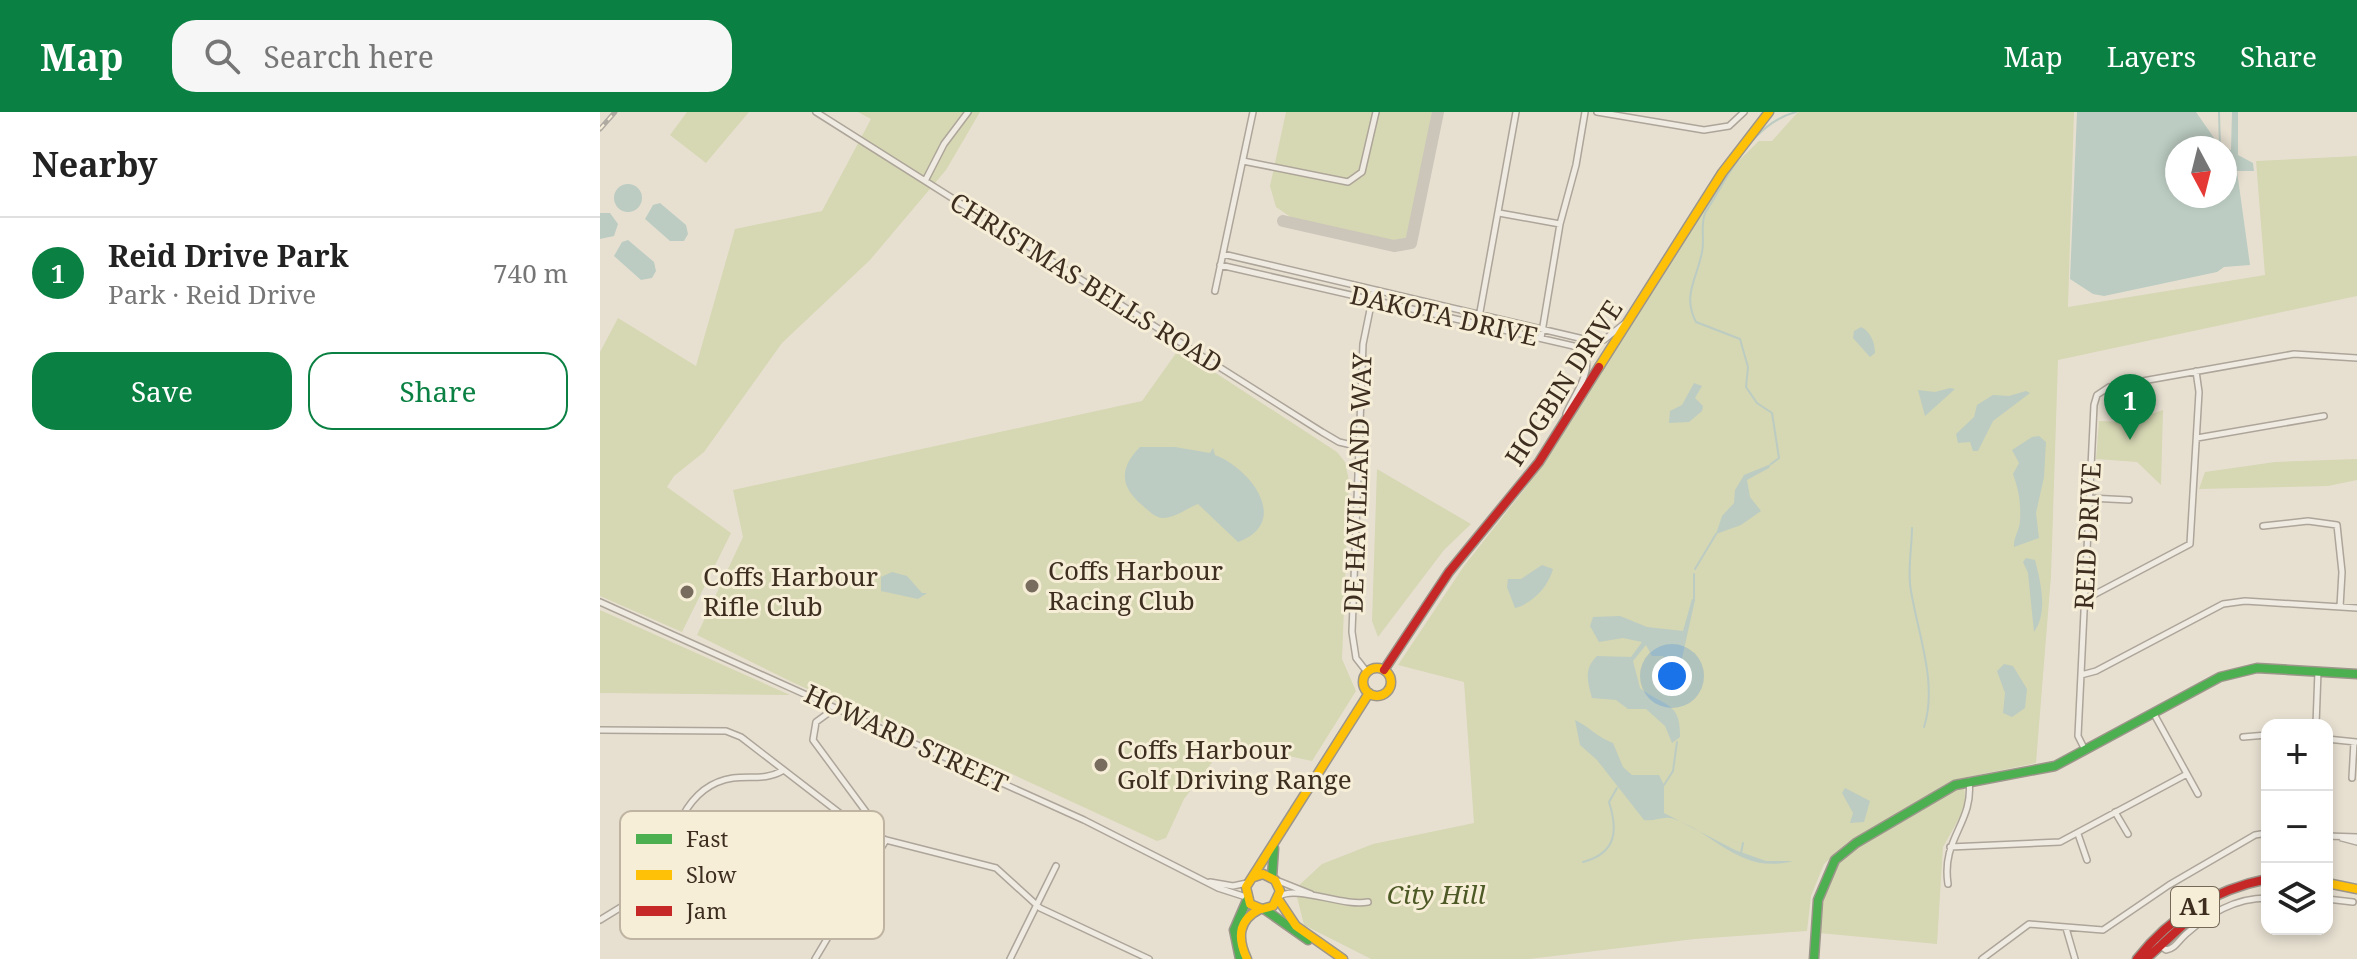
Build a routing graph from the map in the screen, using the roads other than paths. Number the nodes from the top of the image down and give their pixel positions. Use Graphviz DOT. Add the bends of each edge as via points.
graph roads {
  1 [pos="816,112"];
  2 [pos="968,112"];
  3 [pos="1253,112"];
  4 [pos="1376,112"];
  5 [pos="1516,112"];
  6 [pos="1585,112"];
  7 [pos="1597,112"];
  8 [pos="1744,112"];
  9 [pos="1769,112"];
  10 [pos="1243,161"];
  11 [pos="925,181"];
  12 [pos="1499,213"];
  13 [pos="1560,224"];
  14 [pos="1223,254"];
  15 [pos="1220,265"];
  16 [pos="1374,290"];
  17 [pos="1215,291"];
  18 [pos="1371,299"];
  19 [pos="1480,314"];
  20 [pos="1630,318"];
  21 [pos="1478,323"];
  22 [pos="1542,329"];
  23 [pos="1541,338"];
  24 [pos="2357,358"];
  25 [pos="2196,371"];
  26 [pos="2324,416"];
  27 [pos="1560,430"];
  28 [pos="2197,438"];
  29 [pos="1360,447"];
  30 [pos="2090,498"];
  31 [pos="2129,500"];
  32 [pos="2263,526"];
  33 [pos="2084,600"];
  34 [pos="600,602"];
  35 [pos="2340,607"];
  36 [pos="2357,608"];
  37 [pos="1384,670"];
  38 [pos="2318,671"];
  39 [pos="1367,672"];
  40 [pos="2357,674"];
  41 [pos="2081,675"];
  42 [pos="1369,693"];
  43 [pos="827,714"];
  44 [pos="2154,714"];
  45 [pos="2316,719"];
  46 [pos="600,730"];
  47 [pos="2261,736"];
  48 [pos="2243,737"];
  49 [pos="2333,740"];
  50 [pos="2355,742"];
  51 [pos="2085,750"];
  52 [pos="782,771"];
  53 [pos="2187,774"];
  54 [pos="2352,778"];
  55 [pos="1969,781"];
  56 [pos="2198,794"];
  57 [pos="688,811"];
  58 [pos="833,811"];
  59 [pos="865,811"];
  60 [pos="2115,812"];
  61 [pos="2078,834"];
  62 [pos="2128,834"];
  63 [pos="2261,834"];
  64 [pos="2333,837"];
  65 [pos="886,840"];
  66 [pos="2357,840"];
  67 [pos="884,843"];
  68 [pos="1275,843"];
  69 [pos="1950,847"];
  70 [pos="2087,860"];
  71 [pos="1056,866"];
  72 [pos="1251,879"];
  73 [pos="1274,879"];
  74 [pos="1209,881"];
  75 [pos="1948,884"];
  76 [pos="2261,884"];
  77 [pos="2333,888"];
  78 [pos="2356,895"];
  79 [pos="1247,898"];
  80 [pos="1279,898"];
  81 [pos="1318,898"];
  82 [pos="2261,898"];
  83 [pos="2333,898"];
  84 [pos="1368,902"];
  85 [pos="1036,906"];
  86 [pos="620,908"];
  87 [pos="1262,909"];
  88 [pos="600,920"];
  89 [pos="2066,928"];
  90 [pos="827,939"];
  91 [pos="2155,942"];
  92 [pos="1324,947"];
  93 [pos="1237,957"];
  94 [pos="815,959"];
  95 [pos="1010,959"];
  96 [pos="1149,959"];
  97 [pos="1247,959"];
  98 [pos="1343,959"];
  99 [pos="1814,959"];
  100 [pos="1982,959"];
  101 [pos="2075,959"];
  102 [pos="2137,959"];
  103 [pos="2146,959"];
  1 -- 11 [label="street, CHRISTMAS BELLS ROAD"];
  2 -- 11 [label="street"];
  3 -- 10 [label="street"];
  4 -- 10 [label="street" via="1362,172 1348,182"];
  5 -- 12 [label="street"];
  6 -- 13 [label="street"];
  7 -- 8 [label="street" via="1704,130 1729,126"];
  9 -- 20 [label="main road, HOGBIN DRIVE" via="1722,173"];
  10 -- 14 [label="street"];
  11 -- 29 [label="street, CHRISTMAS BELLS ROAD" via="1322,432"];
  12 -- 13 [label="street"];
  12 -- 19 [label="street"];
  13 -- 22 [label="street"];
  14 -- 15 [label="street"];
  14 -- 16 [label="street, DAKOTA DRIVE"];
  15 -- 17 [label="street"];
  15 -- 18 [label="street, DAKOTA DRIVE"];
  16 -- 18 [label="street, DE HAVILLAND WAY"];
  16 -- 19 [label="street, DAKOTA DRIVE"];
  18 -- 21 [label="street, DAKOTA DRIVE"];
  18 -- 29 [label="street, DE HAVILLAND WAY" via="1364,327"];
  19 -- 21 [label="street"];
  19 -- 22 [label="street, DAKOTA DRIVE"];
  20 -- 22 [label="street, DAKOTA DRIVE" via="1599,342"];
  20 -- 27 [label="main road, HOGBIN DRIVE"];
  21 -- 23 [label="street, DAKOTA DRIVE"];
  22 -- 23 [label="street"];
  23 -- 27 [label="street, DAKOTA DRIVE" via="1578,347 1588,361"];
  24 -- 25 [label="street, REID DRIVE" via="2294,354"];
  25 -- 28 [label="street"];
  25 -- 30 [label="street, REID DRIVE" via="2109,387 2097,395"];
  26 -- 28 [label="street"];
  27 -- 37 [label="main road, HOGBIN DRIVE" via="1449,572"];
  28 -- 33 [label="street" via="2190,544"];
  29 -- 39 [label="street, DE HAVILLAND WAY" via="1352,639 1356,658"];
  30 -- 31 [label="street"];
  30 -- 33 [label="street, REID DRIVE"];
  32 -- 35 [label="street" via="2308,521 2337,525"];
  33 -- 41 [label="street, REID DRIVE"];
  34 -- 74 [label="street, HOWARD STREET"];
  35 -- 36 [label="street"];
  35 -- 41 [label="street" via="2223,604"];
  37 -- 39 [label="main road"];
  37 -- 42 [label="main road" via="1389,687 1379,695"];
  38 -- 40 [label="main road"];
  38 -- 44 [label="main road" via="2241,670"];
  38 -- 45 [label="street"];
  39 -- 42 [label="main road" via="1363,683"];
  41 -- 51 [label="street, REID DRIVE" via="2078,736"];
  42 -- 68 [label="main road"];
  43 -- 59 [label="street" via="816,722 813,740"];
  44 -- 51 [label="main road"];
  44 -- 53 [label="street"];
  46 -- 52 [label="street" via="726,731"];
  47 -- 48 [label="street"];
  49 -- 50 [label="street"];
  50 -- 54 [label="street"];
  51 -- 55 [label="main road" via="2055,766"];
  52 -- 57 [label="street" via="730,779 700,796"];
  52 -- 58 [label="street"];
  53 -- 56 [label="street"];
  53 -- 60 [label="street"];
  55 -- 69 [label="street" via="1970,805"];
  55 -- 99 [label="main road" via="1948,788 1835,860 1818,900"];
  60 -- 61 [label="street"];
  60 -- 62 [label="street"];
  61 -- 69 [label="street" via="2060,842"];
  61 -- 70 [label="street"];
  63 -- 89 [label="street" via="2180,878 2103,930"];
  64 -- 66 [label="street"];
  65 -- 67 [label="street"];
  65 -- 85 [label="street" via="996,868"];
  68 -- 72 [label="main road"];
  68 -- 73 [label="main road"];
  69 -- 75 [label="street"];
  71 -- 85 [label="street"];
  72 -- 73 [label="main road"];
  72 -- 74 [label="street, HOWARD STREET" via="1233,886"];
  72 -- 79 [label="main road"];
  73 -- 80 [label="main road"];
  73 -- 81 [label="street"];
  74 -- 79 [label="street, HOWARD STREET"];
  76 -- 91 [label="main road, A1" via="2211,897"];
  77 -- 78 [label="main road"];
  78 -- 83 [label="street"];
  79 -- 87 [label="main road"];
  79 -- 93 [label="main road" via="1234,930"];
  80 -- 81 [label="street" via="1290,891"];
  80 -- 87 [label="main road"];
  80 -- 92 [label="main road" via="1290,919"];
  81 -- 84 [label="street"];
  82 -- 91 [label="street" via="2223,908 2172,949"];
  85 -- 95 [label="street"];
  85 -- 96 [label="street"];
  86 -- 88 [label="street"];
  87 -- 92 [label="main road"];
  87 -- 97 [label="main road" via="1249,914 1240,930"];
  89 -- 100 [label="street" via="2029,924"];
  89 -- 101 [label="street"];
  90 -- 94 [label="street"];
  91 -- 102 [label="main road, A1"];
  91 -- 103 [label="main road, A1"];
  92 -- 98 [label="main road"];
}
